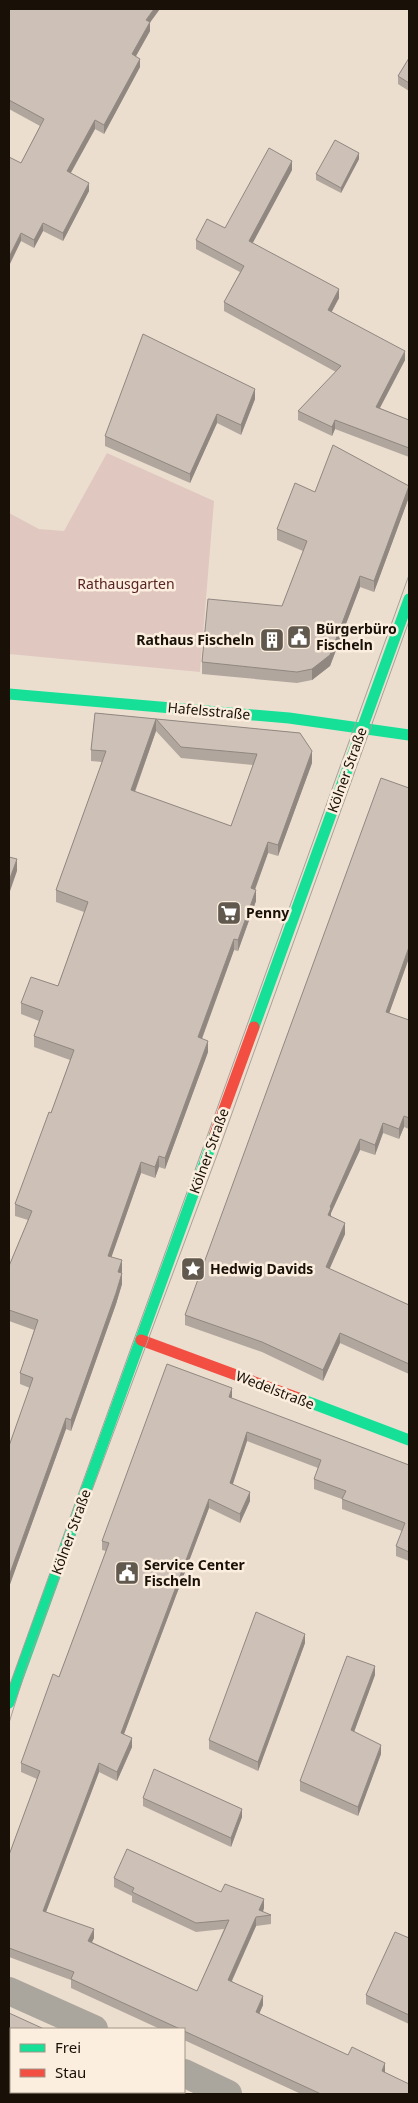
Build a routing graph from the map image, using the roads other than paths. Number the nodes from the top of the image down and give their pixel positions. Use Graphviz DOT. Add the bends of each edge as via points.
graph roads {
  1 [pos="409,599"];
  2 [pos="9,694"];
  3 [pos="363,728"];
  4 [pos="409,735"];
  5 [pos="141,1340"];
  6 [pos="409,1440"];
  7 [pos="9,1703"];
  8 [pos="9,1991"];
  9 [pos="92,2028"];
  10 [pos="185,2073"];
  11 [pos="228,2094"];
  1 -- 3 [label="main road, Kölner Straße"];
  2 -- 3 [label="main road, Hafelsstraße" via="289,718"];
  3 -- 4 [label="main road, Hafelsstraße"];
  3 -- 5 [label="main road, Kölner Straße"];
  5 -- 6 [label="main road, Wedelstraße"];
  5 -- 7 [label="main road, Kölner Straße"];
  8 -- 9 [label="street"];
  10 -- 11 [label="street"];
}
